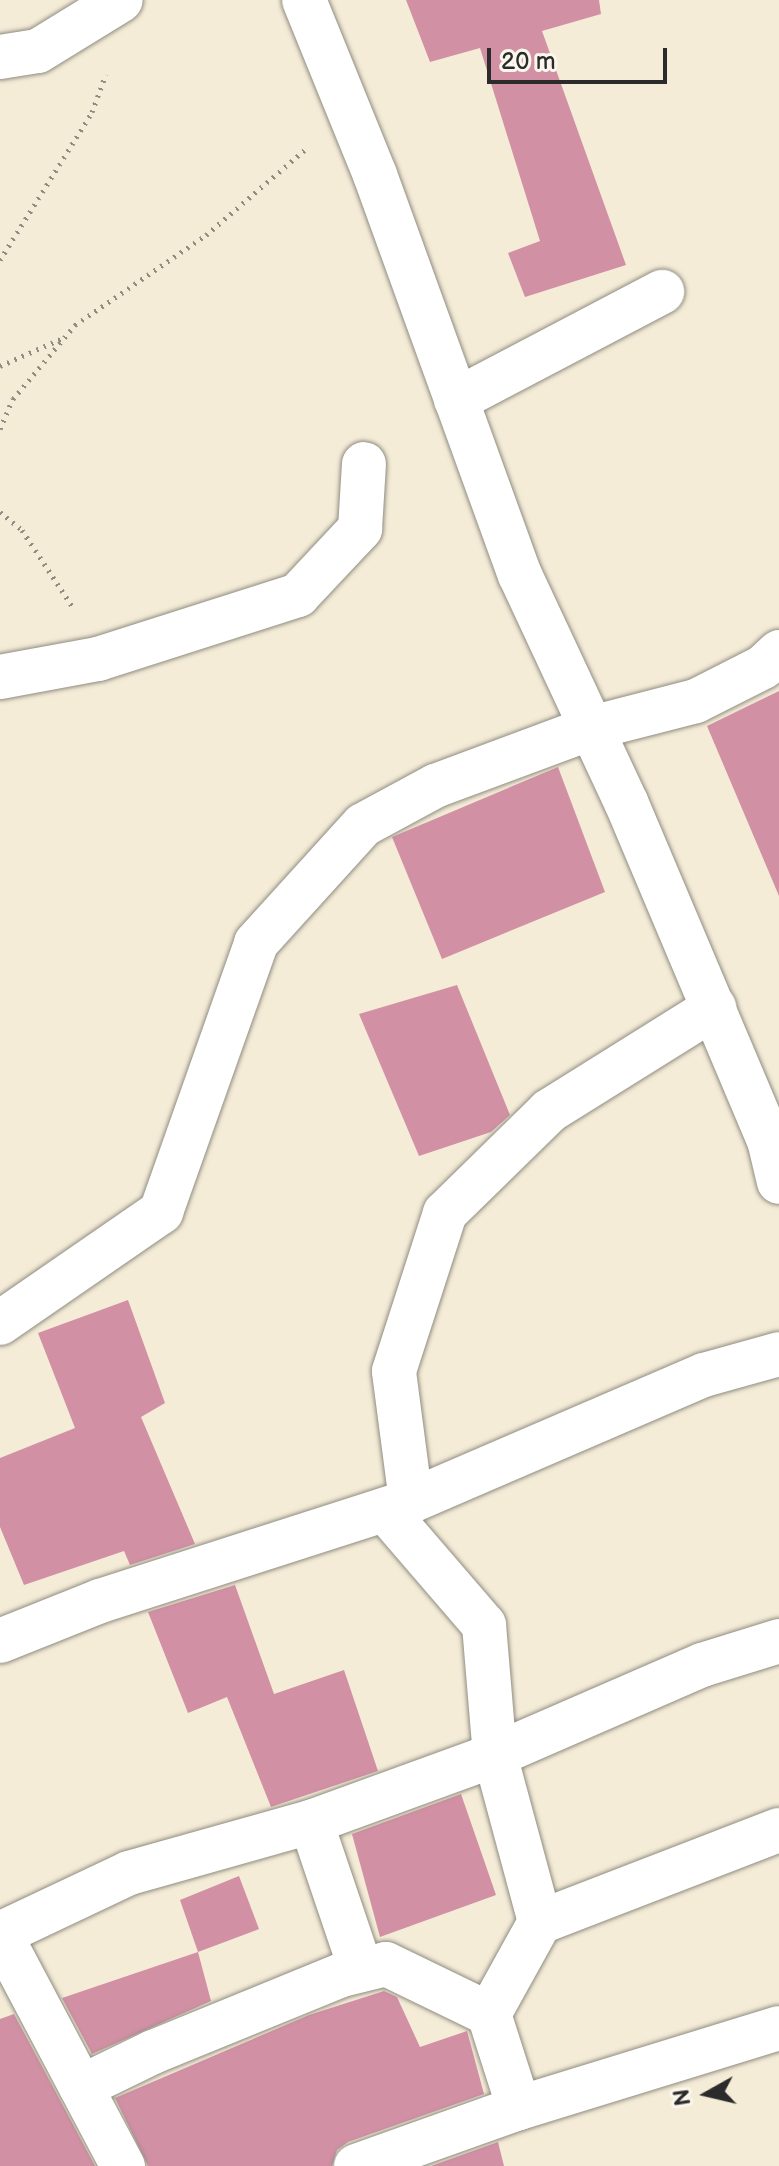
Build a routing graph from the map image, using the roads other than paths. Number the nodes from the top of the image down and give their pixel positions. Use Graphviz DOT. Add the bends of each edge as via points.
graph roads {
  1 [pos="304,0"];
  2 [pos="108,3"];
  3 [pos="0,57"];
  4 [pos="662,292"];
  5 [pos="456,400"];
  6 [pos="364,464"];
  7 [pos="779,652"];
  8 [pos="0,677"];
  9 [pos="591,728"];
  10 [pos="714,1008"];
  11 [pos="779,1182"];
  12 [pos="0,1323"];
  13 [pos="779,1354"];
  14 [pos="398,1506"];
  15 [pos="0,1641"];
  16 [pos="779,1641"];
  17 [pos="495,1755"];
  18 [pos="311,1822"];
  19 [pos="779,1830"];
  20 [pos="540,1922"];
  21 [pos="0,1934"];
  22 [pos="361,1970"];
  23 [pos="489,2014"];
  24 [pos="779,2028"];
  25 [pos="81,2087"];
  26 [pos="519,2108"];
  27 [pos="376,2162"];
  28 [pos="123,2166"];
  1 -- 5 [label="street"];
  2 -- 3 [label="street" via="38,51"];
  4 -- 5 [label="street"];
  5 -- 9 [label="street" via="520,575"];
  6 -- 8 [label="street" via="360,529 298,595 98,659"];
  7 -- 9 [label="street" via="763,667 696,701"];
  9 -- 10 [label="street"];
  9 -- 12 [label="street" via="435,786 363,825 256,943 161,1212"];
  10 -- 11 [label="street" via="769,1140"];
  10 -- 14 [label="street" via="549,1111 445,1213 394,1371"];
  13 -- 14 [label="street" via="704,1375"];
  14 -- 15 [label="street" via="100,1601"];
  14 -- 17 [label="street" via="484,1625"];
  16 -- 17 [label="street" via="702,1665"];
  17 -- 18 [label="street"];
  17 -- 20 [label="street"];
  18 -- 21 [label="street" via="129,1873"];
  18 -- 22 [label="street"];
  19 -- 20 [label="street"];
  20 -- 23 [label="street"];
  21 -- 25 [label="street"];
  22 -- 23 [label="street" via="386,1964"];
  22 -- 25 [label="street" via="153,2052"];
  23 -- 26 [label="street"];
  24 -- 26 [label="street"];
  25 -- 28 [label="street"];
  26 -- 27 [label="street"];
}
